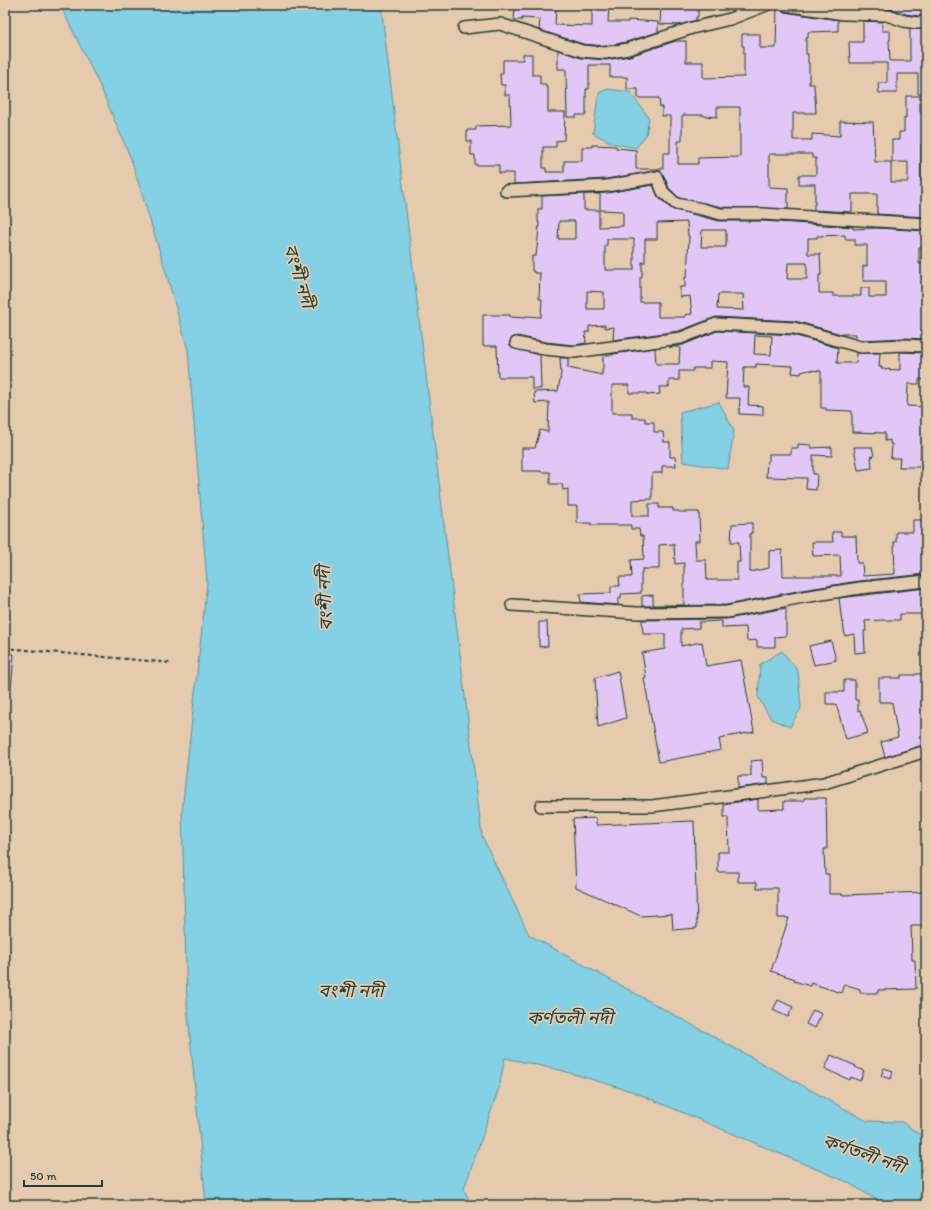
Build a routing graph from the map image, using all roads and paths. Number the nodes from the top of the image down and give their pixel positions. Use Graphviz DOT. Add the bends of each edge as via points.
graph roads {
  1 [pos="766,5"];
  2 [pos="785,5"];
  3 [pos="926,22"];
  4 [pos="464,28"];
  5 [pos="506,191"];
  6 [pos="926,224"];
  7 [pos="516,342"];
  8 [pos="926,346"];
  9 [pos="926,581"];
  10 [pos="512,605"];
  11 [pos="5,648"];
  12 [pos="171,663"];
  13 [pos="926,751"];
  14 [pos="541,806"];
  1 -- 4 [label="street" via="730,19 692,28 628,49 605,53 582,51 500,24"];
  2 -- 3 [label="street" via="844,14 887,15 904,21"];
  5 -- 6 [label="street" via="607,186 657,177 663,192 676,204 721,214 763,214"];
  7 -- 8 [label="street" via="544,349 574,352 681,338 716,324 794,328 861,347"];
  9 -- 10 [label="street" via="860,588 727,612 637,613"];
  11 -- 12 [label="path"];
  13 -- 14 [label="street" via="824,783 652,806"];
}
